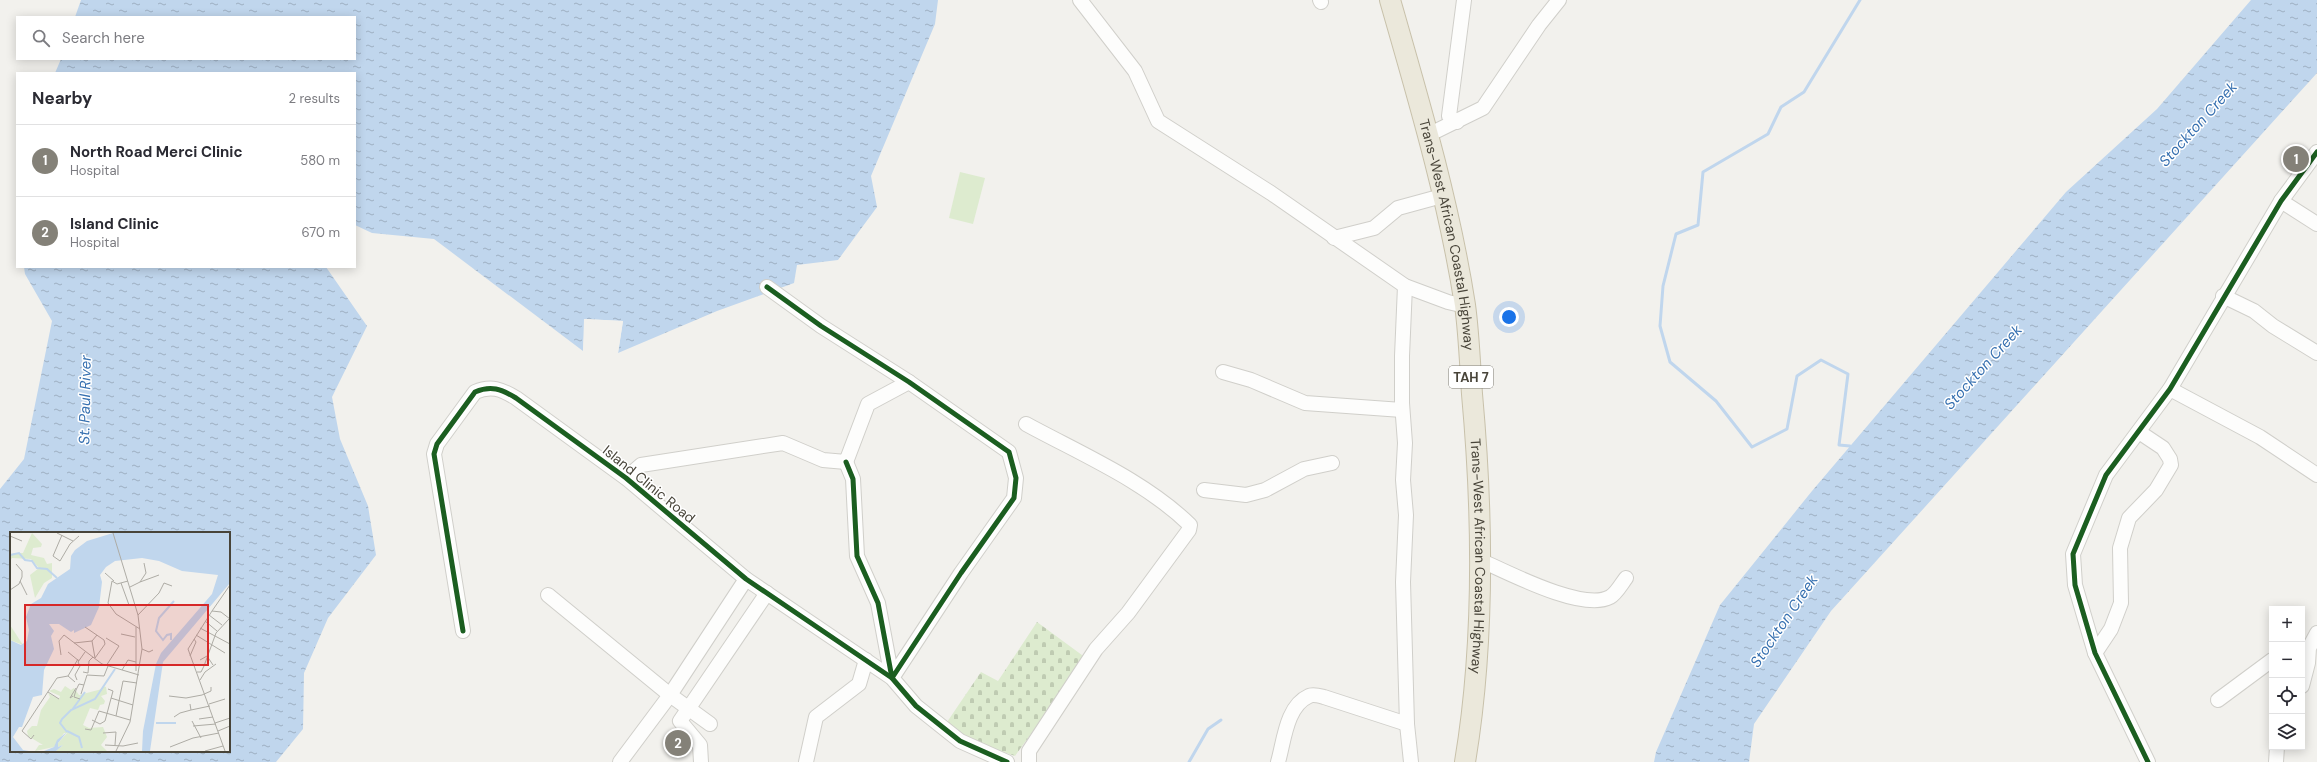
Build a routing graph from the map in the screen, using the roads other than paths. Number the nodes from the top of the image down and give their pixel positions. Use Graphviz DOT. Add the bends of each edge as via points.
graph roads {
  1 [pos="1080,0"];
  2 [pos="1390,0"];
  3 [pos="1464,0"];
  4 [pos="1559,0"];
  5 [pos="1457,122"];
  6 [pos="1428,135"];
  7 [pos="2317,152"];
  8 [pos="1442,196"];
  9 [pos="2281,201"];
  10 [pos="2317,224"];
  11 [pos="1334,238"];
  12 [pos="1406,286"];
  13 [pos="767,287"];
  14 [pos="2223,296"];
  15 [pos="1465,306"];
  16 [pos="2317,353"];
  17 [pos="1223,372"];
  18 [pos="909,382"];
  19 [pos="2170,389"];
  20 [pos="1402,410"];
  21 [pos="1026,424"];
  22 [pos="2139,432"];
  23 [pos="846,462"];
  24 [pos="1332,464"];
  25 [pos="2317,475"];
  26 [pos="626,478"];
  27 [pos="1204,490"];
  28 [pos="1480,560"];
  29 [pos="1626,578"];
  30 [pos="746,579"];
  31 [pos="767,593"];
  32 [pos="548,595"];
  33 [pos="463,631"];
  34 [pos="2317,633"];
  35 [pos="2306,649"];
  36 [pos="2095,653"];
  37 [pos="866,660"];
  38 [pos="2269,662"];
  39 [pos="2317,665"];
  40 [pos="892,678"];
  41 [pos="2304,678"];
  42 [pos="670,695"];
  43 [pos="2218,700"];
  44 [pos="688,708"];
  45 [pos="710,724"];
  46 [pos="1408,724"];
  47 [pos="2277,750"];
  48 [pos="620,762"];
  49 [pos="701,762"];
  50 [pos="806,762"];
  51 [pos="1007,762"];
  52 [pos="1029,762"];
  53 [pos="1278,762"];
  54 [pos="1411,762"];
  55 [pos="1465,762"];
  56 [pos="2148,762"];
  57 [pos="2276,762"];
  1 -- 11 [label="street" via="1136,71 1158,121 1271,193"];
  2 -- 6 [label="highway, Trans-West African Coastal Highway / TAH 7"];
  3 -- 5 [label="street" via="1449,116"];
  4 -- 5 [label="street" via="1483,108"];
  5 -- 6 [label="street"];
  6 -- 8 [label="highway, Trans-West African Coastal Highway / TAH 7"];
  7 -- 9 [label="street"];
  8 -- 11 [label="street" via="1398,208 1374,228"];
  8 -- 15 [label="highway, Trans-West African Coastal Highway / TAH 7"];
  9 -- 10 [label="street"];
  9 -- 14 [label="street"];
  11 -- 12 [label="street"];
  12 -- 15 [label="street"];
  12 -- 20 [label="street"];
  13 -- 18 [label="street" via="821,326"];
  14 -- 16 [label="street" via="2254,311"];
  14 -- 19 [label="street"];
  15 -- 28 [label="highway, Trans-West African Coastal Highway / TAH 7" via="1476,439"];
  17 -- 20 [label="street" via="1251,380 1305,403"];
  18 -- 23 [label="street" via="868,404"];
  18 -- 40 [label="street" via="1009,452 1016,478 1014,498 961,572"];
  19 -- 22 [label="street"];
  19 -- 25 [label="street" via="2260,436"];
  20 -- 46 [label="street" via="1405,443 1403,480 1406,515 1403,582"];
  21 -- 52 [label="street" via="1135,484 1190,525 1156,577 1096,649 1029,751"];
  22 -- 36 [label="street" via="2106,475 2073,554 2075,585"];
  22 -- 36 [label="street" via="2163,448 2171,465 2156,490 2129,518 2120,548 2121,603 2111,629"];
  23 -- 26 [label="street" via="823,460 784,443 641,466"];
  23 -- 40 [label="street" via="853,479 857,556 878,602"];
  24 -- 27 [label="street" via="1304,469 1266,490 1246,495"];
  26 -- 30 [label="street, Island Clinic Road"];
  26 -- 33 [label="street, Island Clinic Road" via="501,389 484,388 475,392 437,444 434,454"];
  28 -- 29 [label="street" via="1570,598 1593,600 1610,597"];
  28 -- 55 [label="highway, Trans-West African Coastal Highway / TAH 7" via="1474,685"];
  30 -- 31 [label="street, Island Clinic Road"];
  30 -- 42 [label="street"];
  31 -- 37 [label="street, Island Clinic Road"];
  31 -- 44 [label="street"];
  32 -- 42 [label="street"];
  34 -- 35 [label="street"];
  35 -- 39 [label="street"];
  35 -- 41 [label="street" via="2308,663"];
  36 -- 56 [label="street"];
  37 -- 40 [label="street, Island Clinic Road"];
  37 -- 50 [label="street" via="859,684 816,717"];
  38 -- 43 [label="street"];
  40 -- 51 [label="street, Island Clinic Road" via="916,706 960,741"];
  42 -- 44 [label="street"];
  42 -- 48 [label="street"];
  44 -- 45 [label="street"];
  44 -- 49 [label="street" via="680,721 700,745"];
  46 -- 53 [label="street" via="1324,697 1310,695 1299,702 1289,719"];
  46 -- 54 [label="street"];
  47 -- 57 [label="street"];
}
